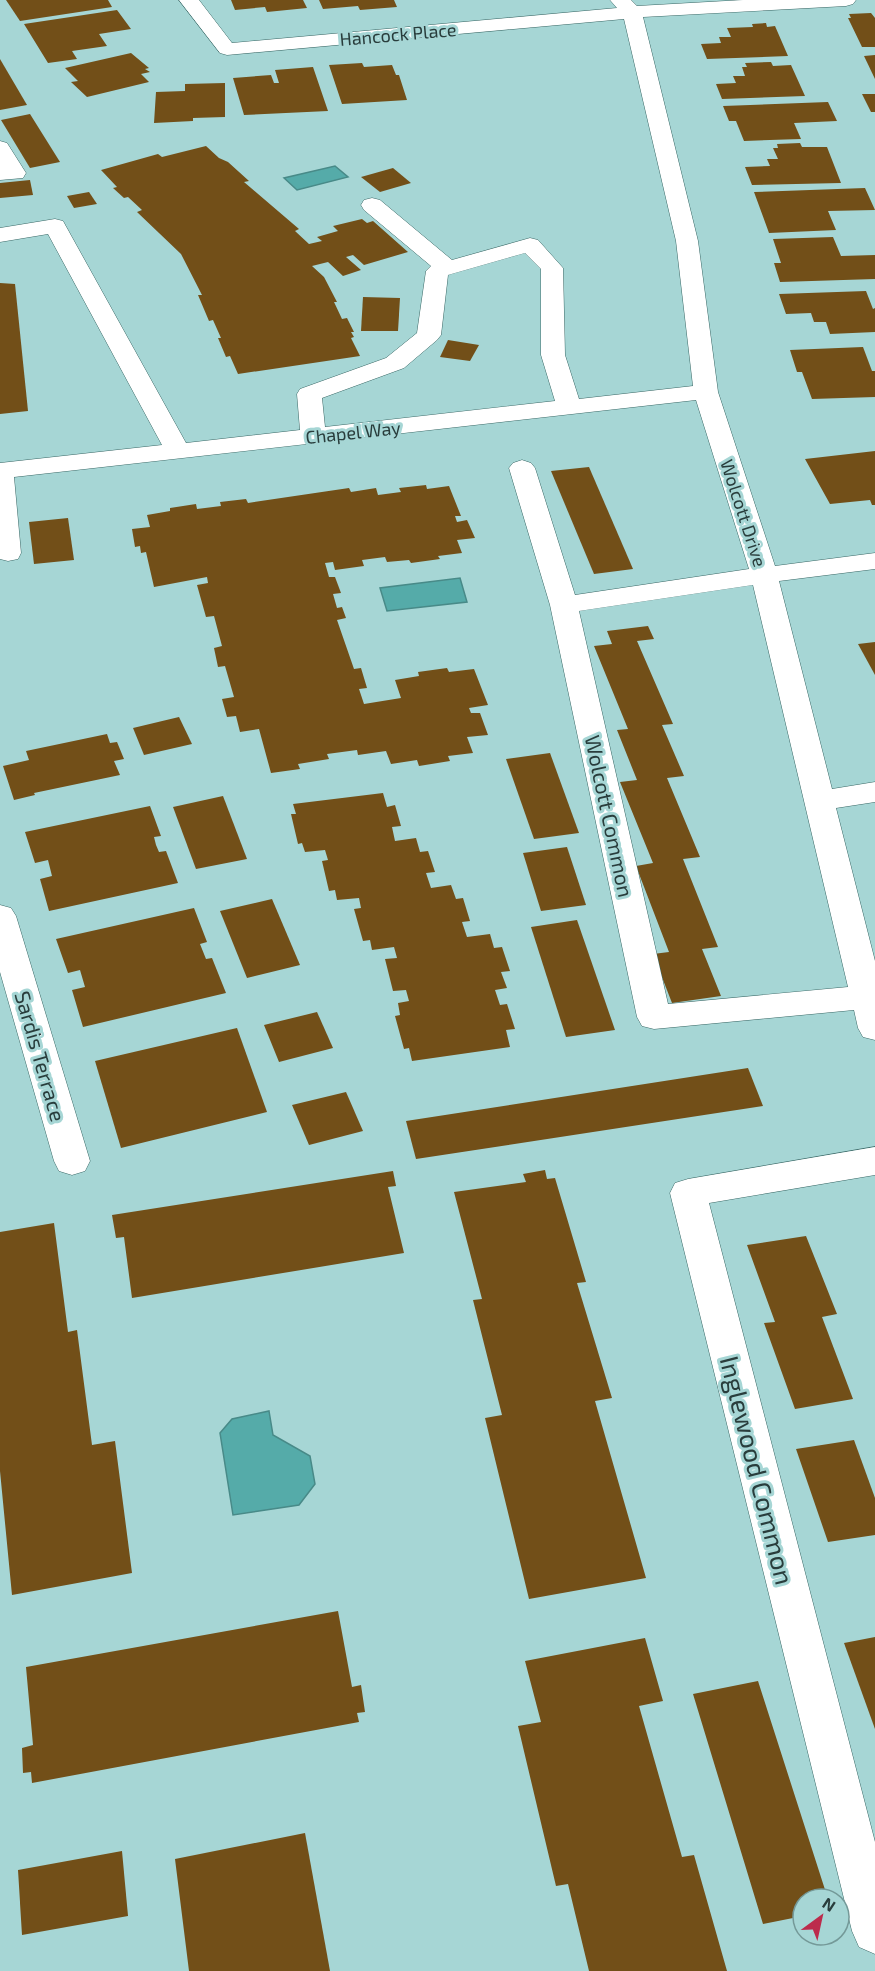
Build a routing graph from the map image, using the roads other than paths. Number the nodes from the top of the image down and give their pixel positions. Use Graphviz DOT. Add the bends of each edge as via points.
graph roads {
  1 [pos="189,0"];
  2 [pos="846,0"];
  3 [pos="626,6"];
  4 [pos="0,147"];
  5 [pos="0,174"];
  6 [pos="372,205"];
  7 [pos="0,235"];
  8 [pos="448,268"];
  9 [pos="706,392"];
  10 [pos="569,407"];
  11 [pos="313,436"];
  12 [pos="178,451"];
  13 [pos="522,468"];
  14 [pos="0,471"];
  15 [pos="8,553"];
  16 [pos="875,561"];
  17 [pos="764,575"];
  18 [pos="564,605"];
  19 [pos="875,792"];
  20 [pos="821,801"];
  21 [pos="1,921"];
  22 [pos="866,997"];
  23 [pos="875,1028"];
  24 [pos="72,1161"];
  25 [pos="875,1161"];
  26 [pos="875,1931"];
  1 -- 3 [label="street, Hancock Place" via="227,50"];
  2 -- 3 [label="street"];
  3 -- 9 [label="street, Wolcott Drive" via="687,241"];
  4 -- 5 [label="street" via="15,173"];
  6 -- 8 [label="street"];
  7 -- 12 [label="street" via="55,226"];
  8 -- 10 [label="street" via="530,245 552,268 553,355"];
  8 -- 11 [label="street" via="437,271 429,334 395,363 309,394"];
  9 -- 10 [label="street, Chapel Way"];
  9 -- 17 [label="street, Wolcott Drive"];
  10 -- 11 [label="street, Chapel Way"];
  11 -- 12 [label="street, Chapel Way"];
  12 -- 14 [label="street, Chapel Way"];
  13 -- 18 [label="street"];
  14 -- 15 [label="street"];
  16 -- 17 [label="street"];
  17 -- 18 [label="street"];
  17 -- 20 [label="street, Wolcott Drive"];
  18 -- 22 [label="street, Wolcott Common" via="654,1017"];
  19 -- 20 [label="street"];
  20 -- 22 [label="street, Wolcott Drive"];
  21 -- 24 [label="street, Sardis Terrace"];
  22 -- 23 [label="street, Wolcott Drive"];
  25 -- 26 [label="street, Inglewood Common" via="688,1193"];
}
